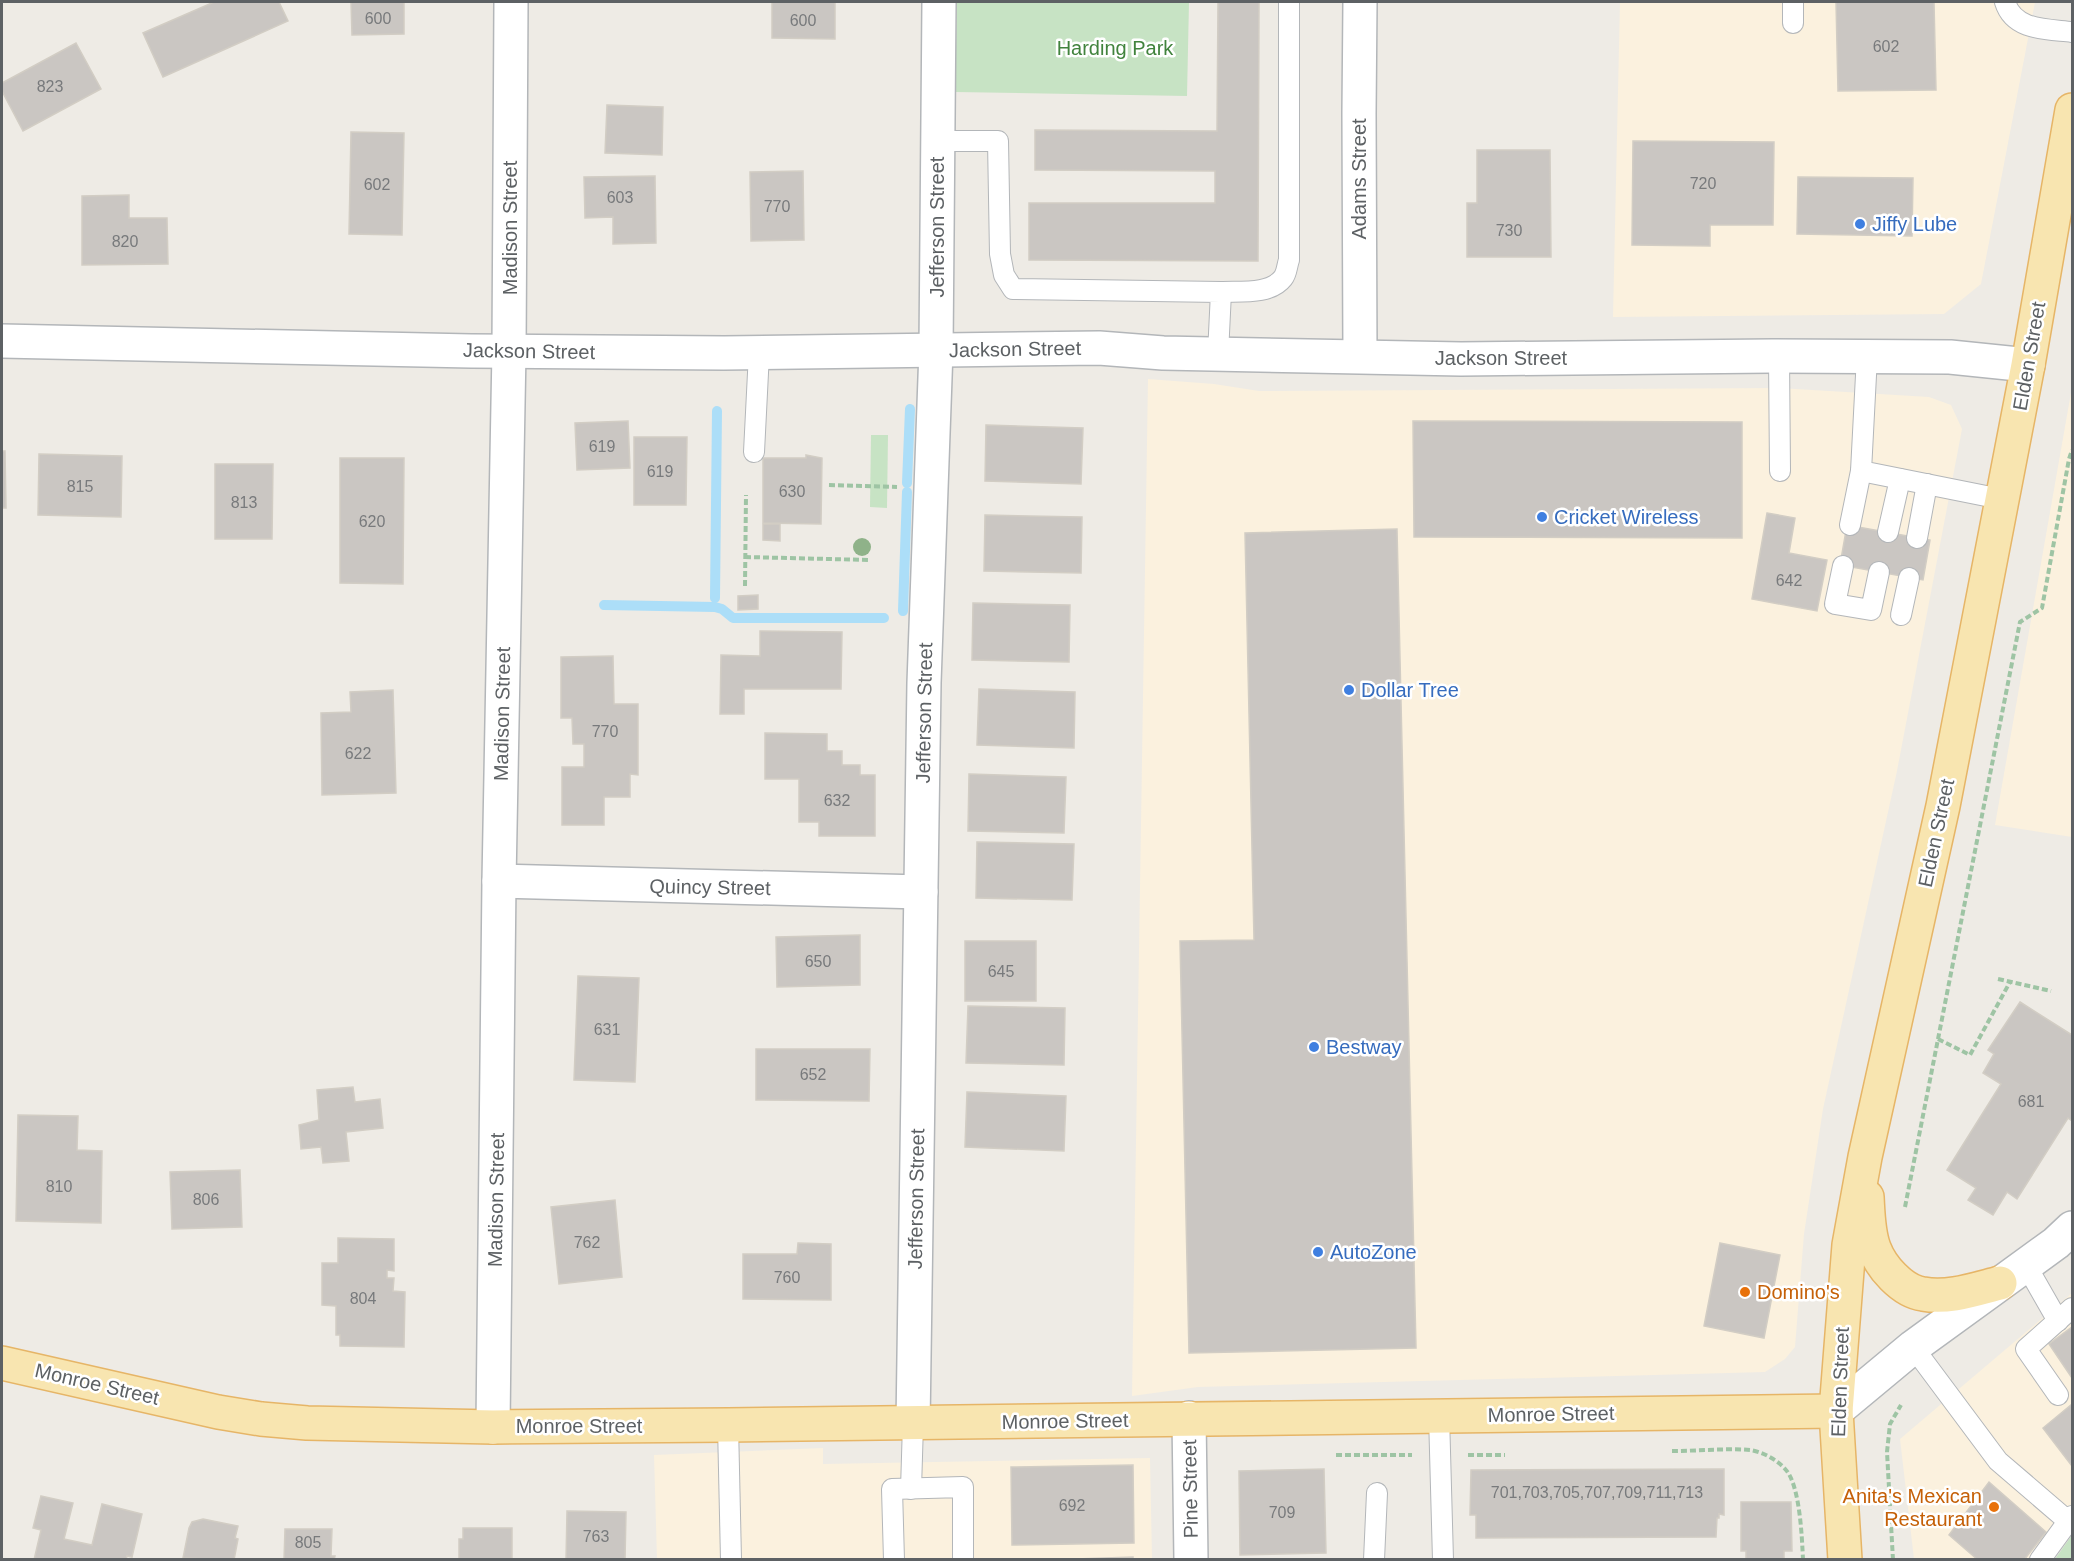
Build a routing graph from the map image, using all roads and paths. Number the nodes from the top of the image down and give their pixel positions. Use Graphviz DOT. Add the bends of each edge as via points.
graph roads {
  1 [pos="512,2"];
  2 [pos="939,2"];
  3 [pos="1289,2"];
  4 [pos="1360,2"];
  5 [pos="1793,2"];
  6 [pos="2005,2"];
  7 [pos="1793,22"];
  8 [pos="2073,32"];
  9 [pos="2073,110"];
  10 [pos="938,141"];
  11 [pos="1221,292"];
  12 [pos="2,341"];
  13 [pos="936,350"];
  14 [pos="509,351"];
  15 [pos="759,353"];
  16 [pos="1218,354"];
  17 [pos="1360,356"];
  18 [pos="1779,356"];
  19 [pos="1867,356"];
  20 [pos="2028,365"];
  21 [pos="2073,450"];
  22 [pos="754,452"];
  23 [pos="1780,471"];
  24 [pos="1861,471"];
  25 [pos="1900,479"];
  26 [pos="1928,484"];
  27 [pos="830,485"];
  28 [pos="897,487"];
  29 [pos="746,495"];
  30 [pos="2001,499"];
  31 [pos="1850,525"];
  32 [pos="1888,532"];
  33 [pos="1917,538"];
  34 [pos="745,557"];
  35 [pos="870,560"];
  36 [pos="1843,566"];
  37 [pos="1879,573"];
  38 [pos="1909,578"];
  39 [pos="745,586"];
  40 [pos="1901,615"];
  41 [pos="499,882"];
  42 [pos="921,892"];
  43 [pos="1998,979"];
  44 [pos="2010,982"];
  45 [pos="2050,991"];
  46 [pos="1938,1039"];
  47 [pos="1864,1157"];
  48 [pos="1903,1217"];
  49 [pos="2073,1228"];
  50 [pos="2013,1274"];
  51 [pos="2065,1315"];
  52 [pos="1913,1347"];
  53 [pos="2,1363"];
  54 [pos="2058,1395"];
  55 [pos="1836,1411"];
  56 [pos="1439,1415"];
  57 [pos="1189,1418"];
  58 [pos="913,1424"];
  59 [pos="728,1425"];
  60 [pos="493,1427"];
  61 [pos="1671,1451"];
  62 [pos="1334,1455"];
  63 [pos="1440,1455"];
  64 [pos="1505,1455"];
  65 [pos="911,1489"];
  66 [pos="1377,1493"];
  67 [pos="2070,1518"];
  68 [pos="731,1560"];
  69 [pos="894,1560"];
  70 [pos="963,1560"];
  71 [pos="1191,1560"];
  72 [pos="1374,1560"];
  73 [pos="1443,1560"];
  74 [pos="1803,1560"];
  75 [pos="1845,1560"];
  76 [pos="2040,1560"];
  1 -- 14 [label="street, Madison Street"];
  2 -- 10 [label="street, Jefferson Street"];
  3 -- 11 [label="lane" via="1289,260 1285,276 1275,286"];
  4 -- 17 [label="street, Adams Street"];
  5 -- 7 [label="lane"];
  6 -- 8 [label="lane" via="2018,21 2033,28"];
  9 -- 20 [label="main road, Elden Street"];
  10 -- 11 [label="lane" via="998,141 1000,254 1004,275 1013,289"];
  10 -- 13 [label="street, Jefferson Street"];
  11 -- 16 [label="lane"];
  12 -- 14 [label="street, Jackson Street"];
  13 -- 15 [label="street, Jackson Street"];
  13 -- 16 [label="street, Jackson Street" via="1100,348"];
  13 -- 42 [label="street, Jefferson Street"];
  14 -- 15 [label="street, Jackson Street"];
  14 -- 41 [label="street, Madison Street"];
  15 -- 22 [label="lane"];
  16 -- 17 [label="street, Jackson Street"];
  17 -- 18 [label="street, Jackson Street"];
  18 -- 19 [label="street, Jackson Street"];
  18 -- 23 [label="lane"];
  19 -- 20 [label="street, Jackson Street" via="1950,357"];
  19 -- 24 [label="lane"];
  20 -- 30 [label="main road, Elden Street"];
  21 -- 46 [label="path" via="2068,459 2042,608 2020,622"];
  24 -- 25 [label="lane"];
  24 -- 31 [label="lane"];
  25 -- 26 [label="lane"];
  25 -- 32 [label="lane"];
  26 -- 30 [label="lane"];
  26 -- 33 [label="lane"];
  27 -- 28 [label="path"];
  29 -- 34 [label="path"];
  30 -- 47 [label="main road, Elden Street" via="1943,806"];
  34 -- 35 [label="path"];
  34 -- 39 [label="path"];
  36 -- 37 [label="lane" via="1835,604 1871,610"];
  38 -- 40 [label="lane"];
  41 -- 42 [label="street, Quincy Street"];
  41 -- 60 [label="street, Madison Street"];
  42 -- 58 [label="street, Jefferson Street"];
  43 -- 44 [label="path"];
  44 -- 45 [label="path"];
  44 -- 46 [label="path" via="1970,1055"];
  46 -- 48 [label="path"];
  47 -- 50 [label="main road" via="1874,1248 1888,1271 1905,1286 1922,1294 1948,1295"];
  47 -- 55 [label="main road, Elden Street" via="1849,1245"];
  49 -- 50 [label="street"];
  50 -- 51 [label="lane"];
  50 -- 52 [label="street"];
  51 -- 54 [label="lane" via="2026,1349"];
  52 -- 55 [label="street"];
  52 -- 67 [label="lane" via="1998,1461"];
  53 -- 60 [label="main road, Monroe Street" via="261,1419"];
  55 -- 56 [label="main road, Monroe Street"];
  55 -- 75 [label="main road, Elden Street"];
  56 -- 57 [label="main road, Monroe Street"];
  56 -- 63 [label="lane"];
  57 -- 58 [label="main road, Monroe Street"];
  57 -- 71 [label="street, Pine Street"];
  58 -- 59 [label="main road, Monroe Street"];
  58 -- 65 [label="lane"];
  59 -- 60 [label="main road, Monroe Street"];
  59 -- 68 [label="lane"];
  61 -- 74 [label="path" via="1752,1450 1773,1458 1788,1471 1794,1490 1802,1526"];
  62 -- 63 [label="path"];
  63 -- 64 [label="path"];
  63 -- 73 [label="lane"];
  65 -- 69 [label="lane" via="892,1489"];
  65 -- 70 [label="lane" via="963,1487"];
  66 -- 72 [label="lane"];
  67 -- 76 [label="lane"];
}
